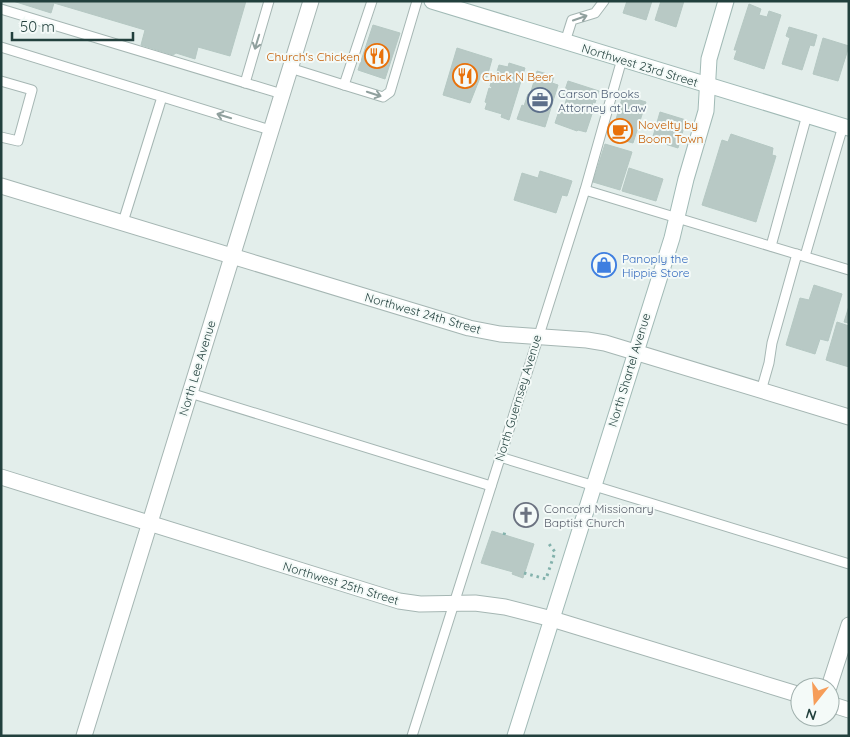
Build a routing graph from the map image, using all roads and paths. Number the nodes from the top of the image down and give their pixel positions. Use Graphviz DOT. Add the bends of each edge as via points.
graph roads {
  1 [pos="269,1"];
  2 [pos="311,1"];
  3 [pos="372,1"];
  4 [pos="417,1"];
  5 [pos="432,1"];
  6 [pos="604,1"];
  7 [pos="726,1"];
  8 [pos="1,9"];
  9 [pos="565,42"];
  10 [pos="1,47"];
  11 [pos="622,59"];
  12 [pos="290,68"];
  13 [pos="1,81"];
  14 [pos="245,83"];
  15 [pos="344,85"];
  16 [pos="707,85"];
  17 [pos="282,94"];
  18 [pos="162,97"];
  19 [pos="806,115"];
  20 [pos="846,127"];
  21 [pos="270,130"];
  22 [pos="1,137"];
  23 [pos="1,186"];
  24 [pos="585,190"];
  25 [pos="677,217"];
  26 [pos="123,222"];
  27 [pos="771,246"];
  28 [pos="232,255"];
  29 [pos="801,255"];
  30 [pos="849,270"];
  31 [pos="537,337"];
  32 [pos="635,353"];
  33 [pos="761,391"];
  34 [pos="190,393"];
  35 [pos="849,417"];
  36 [pos="500,457"];
  37 [pos="1,477"];
  38 [pos="491,486"];
  39 [pos="593,486"];
  40 [pos="149,523"];
  41 [pos="549,544"];
  42 [pos="849,564"];
  43 [pos="524,573"];
  44 [pos="454,604"];
  45 [pos="552,619"];
  46 [pos="849,626"];
  47 [pos="832,677"];
  48 [pos="790,692"];
  49 [pos="84,736"];
  50 [pos="412,736"];
  51 [pos="514,736"];
  1 -- 14 [label="lane, one-way"];
  2 -- 12 [label="street, North Lee Avenue"];
  3 -- 15 [label="lane"];
  15 -- 4 [label="lane, one-way" via="383,97 390,92"];
  5 -- 9 [label="street, Northwest 23rd Street"];
  9 -- 6 [label="lane, one-way" via="572,20 595,13"];
  7 -- 16 [label="street, North Shartel Avenue" via="709,59"];
  8 -- 14 [label="lane"];
  9 -- 11 [label="street, Northwest 23rd Street"];
  10 -- 18 [label="lane"];
  11 -- 16 [label="street, Northwest 23rd Street"];
  11 -- 24 [label="lane, North Guernsey Avenue"];
  12 -- 15 [label="lane"];
  12 -- 17 [label="street, North Lee Avenue"];
  13 -- 22 [label="lane" via="32,90 18,141"];
  14 -- 17 [label="lane"];
  16 -- 19 [label="street, Northwest 23rd Street"];
  16 -- 25 [label="street, North Shartel Avenue" via="706,111"];
  17 -- 21 [label="street, North Lee Avenue"];
  21 -- 18 [label="lane, one-way"];
  18 -- 26 [label="lane"];
  19 -- 20 [label="street, Northwest 23rd Street"];
  19 -- 27 [label="lane"];
  20 -- 29 [label="lane"];
  21 -- 28 [label="street, North Lee Avenue"];
  23 -- 26 [label="street, Northwest 24th Street"];
  24 -- 25 [label="lane"];
  24 -- 31 [label="lane, North Guernsey Avenue"];
  25 -- 27 [label="lane"];
  25 -- 32 [label="street, North Shartel Avenue"];
  26 -- 28 [label="street, Northwest 24th Street"];
  27 -- 29 [label="lane"];
  28 -- 31 [label="street, Northwest 24th Street" via="469,328"];
  28 -- 34 [label="street, North Lee Avenue"];
  29 -- 30 [label="lane"];
  29 -- 33 [label="lane" via="772,343"];
  31 -- 32 [label="street, Northwest 24th Street" via="587,340"];
  31 -- 36 [label="lane, North Guernsey Avenue"];
  32 -- 33 [label="street, Northwest 24th Street"];
  32 -- 39 [label="street, North Shartel Avenue"];
  33 -- 35 [label="street, Northwest 24th Street"];
  34 -- 38 [label="lane"];
  34 -- 40 [label="street, North Lee Avenue"];
  36 -- 38 [label="lane, North Guernsey Avenue"];
  36 -- 39 [label="lane"];
  37 -- 40 [label="street, Northwest 25th Street"];
  38 -- 44 [label="lane, North Guernsey Avenue"];
  39 -- 42 [label="lane"];
  39 -- 45 [label="street, North Shartel Avenue"];
  40 -- 44 [label="street, Northwest 25th Street" via="399,602"];
  40 -- 49 [label="street, North Lee Avenue"];
  41 -- 43 [label="path" via="555,552 546,579"];
  44 -- 45 [label="street, Northwest 25th Street" via="506,607"];
  44 -- 50 [label="lane, North Guernsey Avenue"];
  45 -- 48 [label="street, Northwest 25th Street"];
  45 -- 51 [label="street, North Shartel Avenue"];
  46 -- 47 [label="street"];
}
